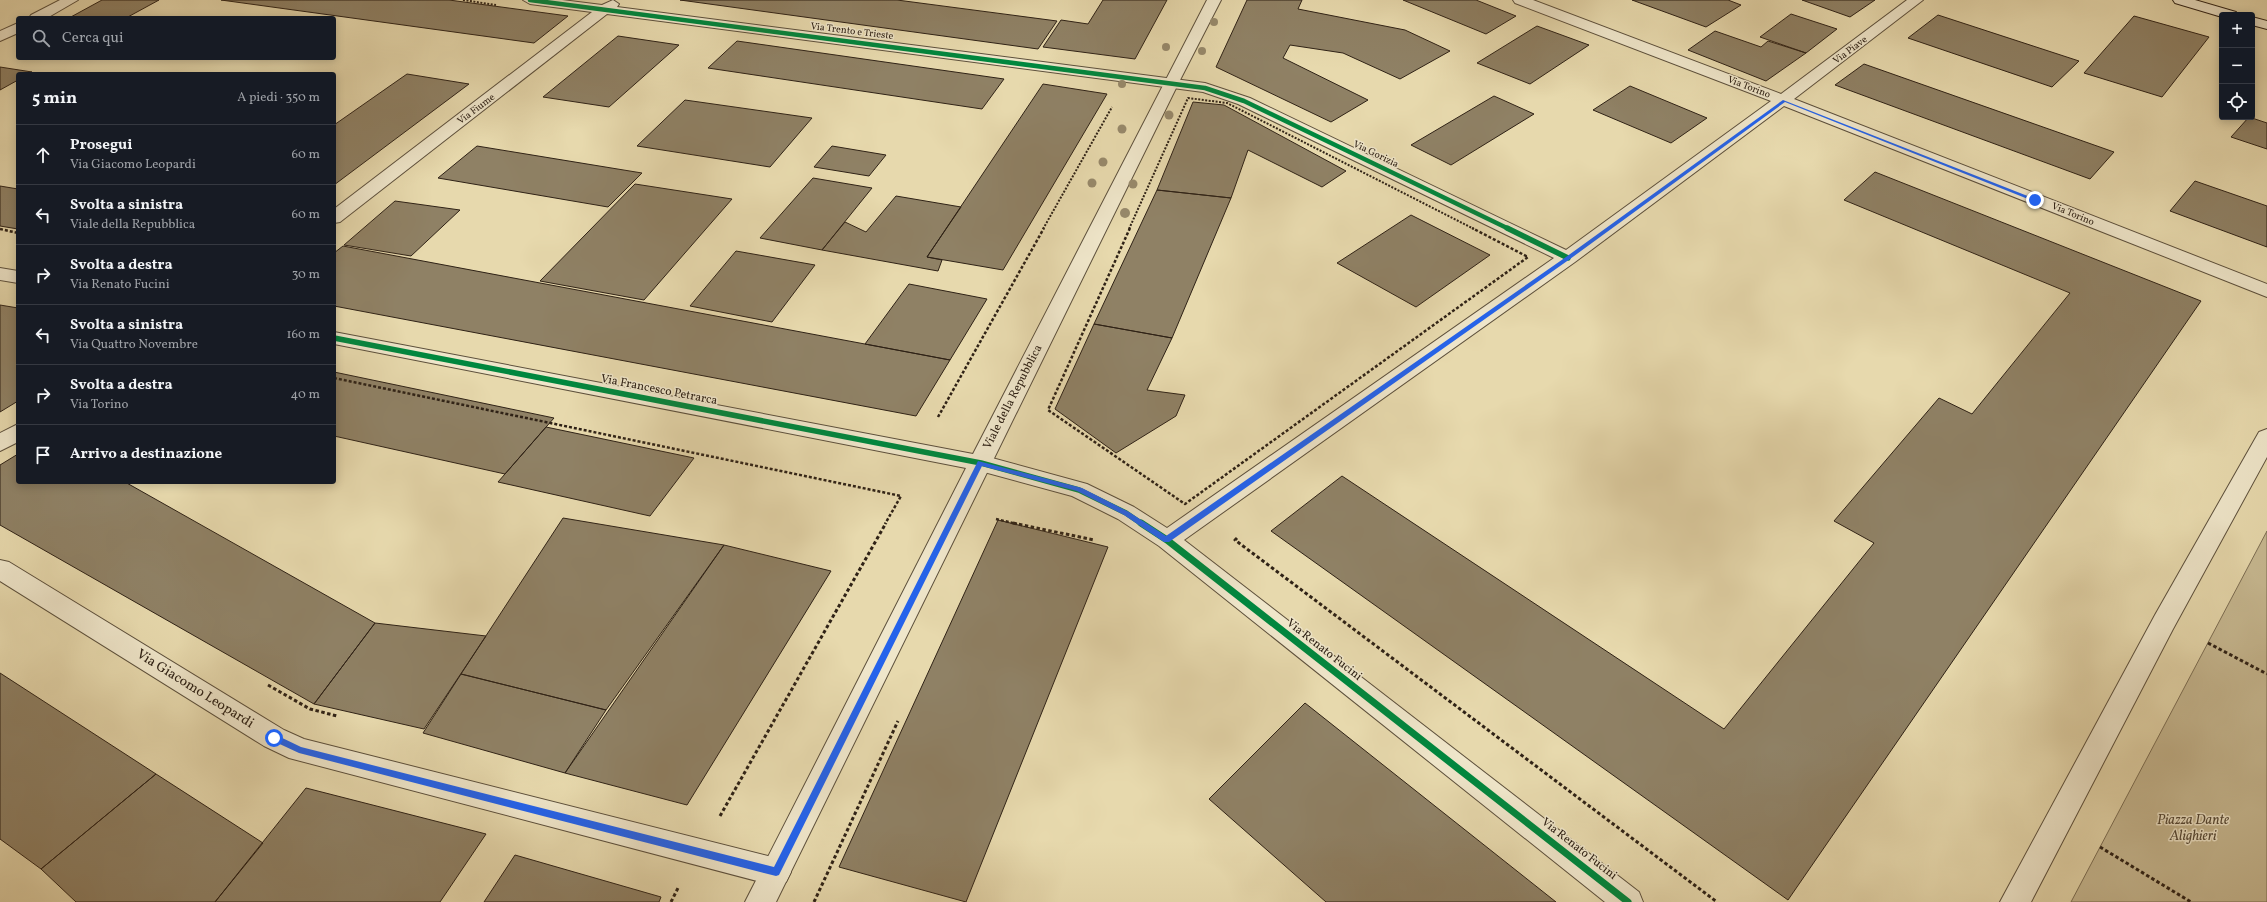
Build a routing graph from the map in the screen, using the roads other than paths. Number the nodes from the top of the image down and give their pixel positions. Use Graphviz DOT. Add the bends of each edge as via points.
graph roads {
  1 [pos="71,0"];
  2 [pos="530,0"];
  3 [pos="618,0"];
  4 [pos="1214,0"];
  5 [pos="1520,0"];
  6 [pos="1916,0"];
  7 [pos="2180,0"];
  8 [pos="605,10"];
  9 [pos="2221,12"];
  10 [pos="40,16"];
  11 [pos="2255,22"];
  12 [pos="2267,25"];
  13 [pos="16,28"];
  14 [pos="0,36"];
  15 [pos="1171,82"];
  16 [pos="1785,101"];
  17 [pos="336,216"];
  18 [pos="1568,258"];
  19 [pos="0,274"];
  20 [pos="16,277"];
  21 [pos="2267,291"];
  22 [pos="336,338"];
  23 [pos="16,433"];
  24 [pos="2267,437"];
  25 [pos="0,443"];
  26 [pos="980,463"];
  27 [pos="1166,540"];
  28 [pos="0,569"];
  29 [pos="776,872"];
  30 [pos="760,902"];
  31 [pos="1628,902"];
  32 [pos="2014,902"];
  1 -- 10 [label="street"];
  2 -- 8 [label="street, Via Trento e Trieste"];
  3 -- 8 [label="street, Via Fiume"];
  4 -- 15 [label="street, Viale della Repubblica"];
  5 -- 16 [label="street, Via Torino"];
  6 -- 16 [label="street, Via Piave"];
  7 -- 9 [label="street"];
  8 -- 15 [label="street, Via Trento e Trieste"];
  8 -- 17 [label="street, Via Fiume"];
  11 -- 12 [label="street"];
  13 -- 14 [label="street"];
  15 -- 18 [label="street, Via Gorizia" via="1205,88 1244,101"];
  15 -- 26 [label="street, Viale della Repubblica"];
  16 -- 18 [label="street, Via Piave"];
  16 -- 21 [label="street, Via Torino"];
  18 -- 27 [label="street, Via Piave"];
  19 -- 20 [label="street"];
  22 -- 26 [label="street, Via Francesco Petrarca"];
  23 -- 25 [label="street"];
  24 -- 32 [label="street" via="2160,629"];
  26 -- 27 [label="street, Via Renato Fucini" via="1079,490 1126,513"];
  26 -- 29 [label="street, Viale della Repubblica"];
  27 -- 31 [label="street, Via Renato Fucini"];
  28 -- 29 [label="street, Via Giacomo Leopardi" via="274,738 299,750"];
  29 -- 30 [label="street, Viale della Repubblica"];
}
